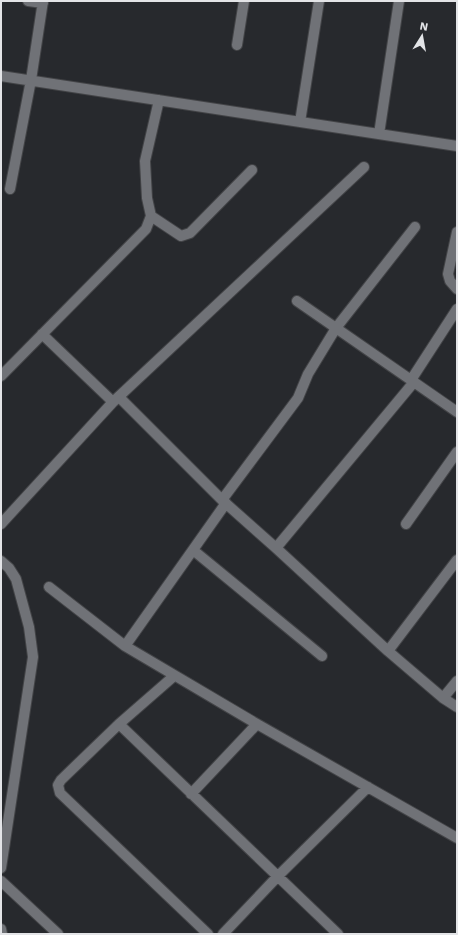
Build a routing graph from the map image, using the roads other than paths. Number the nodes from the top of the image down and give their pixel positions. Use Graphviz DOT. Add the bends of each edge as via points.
graph roads {
  1 [pos="28,1"];
  2 [pos="244,1"];
  3 [pos="319,1"];
  4 [pos="399,1"];
  5 [pos="43,2"];
  6 [pos="237,45"];
  7 [pos="1,76"];
  8 [pos="30,80"];
  9 [pos="159,100"];
  10 [pos="300,122"];
  11 [pos="379,134"];
  12 [pos="457,146"];
  13 [pos="364,167"];
  14 [pos="252,170"];
  15 [pos="10,189"];
  16 [pos="151,216"];
  17 [pos="415,227"];
  18 [pos="457,232"];
  19 [pos="457,288"];
  20 [pos="297,302"];
  21 [pos="457,309"];
  22 [pos="336,328"];
  23 [pos="42,334"];
  24 [pos="1,376"];
  25 [pos="413,381"];
  26 [pos="116,399"];
  27 [pos="457,412"];
  28 [pos="457,452"];
  29 [pos="224,502"];
  30 [pos="1,524"];
  31 [pos="406,524"];
  32 [pos="276,548"];
  33 [pos="193,550"];
  34 [pos="457,560"];
  35 [pos="1,561"];
  36 [pos="48,587"];
  37 [pos="125,646"];
  38 [pos="388,651"];
  39 [pos="322,656"];
  40 [pos="174,676"];
  41 [pos="457,681"];
  42 [pos="443,698"];
  43 [pos="457,707"];
  44 [pos="119,724"];
  45 [pos="256,724"];
  46 [pos="368,787"];
  47 [pos="191,794"];
  48 [pos="457,838"];
  49 [pos="1,868"];
  50 [pos="278,876"];
  51 [pos="1,881"];
  52 [pos="1,929"];
  53 [pos="2,934"];
  54 [pos="58,934"];
  55 [pos="208,934"];
  56 [pos="223,934"];
  57 [pos="338,934"];
  1 -- 5 [label="street"];
  2 -- 6 [label="street"];
  3 -- 10 [label="street"];
  4 -- 11 [label="street"];
  5 -- 8 [label="street"];
  7 -- 8 [label="street"];
  8 -- 9 [label="street"];
  8 -- 15 [label="street"];
  9 -- 10 [label="street"];
  9 -- 16 [label="street" via="145,161 147,198"];
  10 -- 11 [label="street"];
  11 -- 12 [label="street"];
  13 -- 26 [label="street"];
  14 -- 16 [label="street" via="190,233 181,236"];
  16 -- 23 [label="street" via="146,229"];
  17 -- 22 [label="street"];
  18 -- 19 [label="street" via="448,274 450,281"];
  20 -- 22 [label="street"];
  21 -- 25 [label="street"];
  22 -- 25 [label="street"];
  22 -- 29 [label="street" via="308,374 298,398"];
  23 -- 24 [label="street"];
  23 -- 26 [label="street"];
  25 -- 27 [label="street"];
  25 -- 32 [label="street"];
  26 -- 29 [label="street"];
  26 -- 30 [label="street"];
  28 -- 31 [label="street"];
  29 -- 32 [label="street"];
  29 -- 33 [label="street"];
  32 -- 38 [label="street"];
  33 -- 37 [label="street"];
  33 -- 39 [label="street"];
  34 -- 38 [label="street"];
  35 -- 49 [label="street" via="16,579 29,627 33,657"];
  36 -- 37 [label="street"];
  37 -- 40 [label="street"];
  38 -- 42 [label="street"];
  40 -- 44 [label="street"];
  40 -- 45 [label="street"];
  41 -- 42 [label="street"];
  42 -- 43 [label="street"];
  44 -- 47 [label="street"];
  44 -- 55 [label="street" via="61,780 58,785 60,793"];
  45 -- 46 [label="street"];
  45 -- 47 [label="street"];
  46 -- 48 [label="street"];
  46 -- 50 [label="street"];
  47 -- 50 [label="street"];
  50 -- 56 [label="street"];
  50 -- 57 [label="street"];
  51 -- 54 [label="street"];
  52 -- 53 [label="street"];
}
